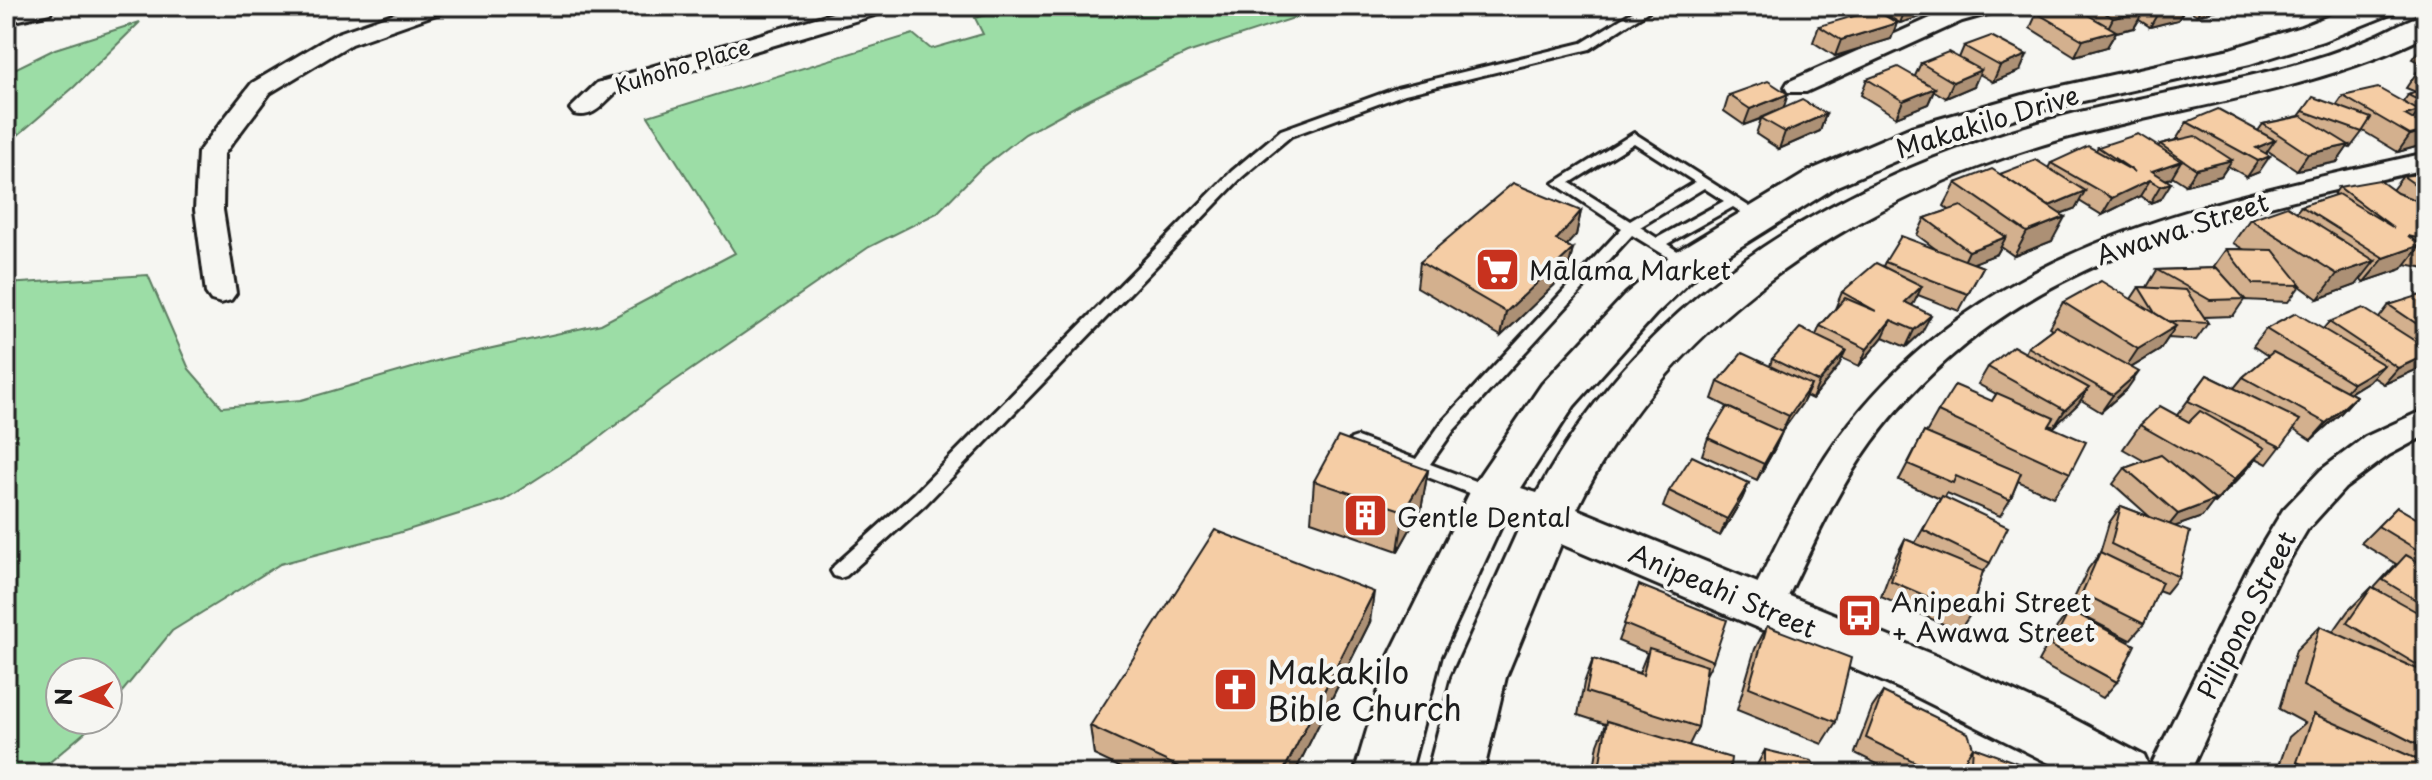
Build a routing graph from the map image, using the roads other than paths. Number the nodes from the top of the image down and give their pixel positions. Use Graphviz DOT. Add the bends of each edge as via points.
graph roads {
  1 [pos="39,6"];
  2 [pos="437,6"];
  3 [pos="880,6"];
  4 [pos="1650,6"];
  5 [pos="1990,6"];
  6 [pos="2382,6"];
  7 [pos="6,14"];
  8 [pos="2426,24"];
  9 [pos="1797,87"];
  10 [pos="583,109"];
  11 [pos="2426,161"];
  12 [pos="1705,182"];
  13 [pos="1746,209"];
  14 [pos="1631,227"];
  15 [pos="1672,253"];
  16 [pos="221,293"];
  17 [pos="2426,421"];
  18 [pos="1357,443"];
  19 [pos="1419,467"];
  20 [pos="1492,495"];
  21 [pos="1548,516"];
  22 [pos="840,571"];
  23 [pos="1764,608"];
  24 [pos="1382,774"];
  25 [pos="1455,774"];
  26 [pos="2124,774"];
  27 [pos="2168,774"];
  1 -- 7 [label="main road"];
  2 -- 16 [label="street" via="343,39 261,88 211,153 209,210"];
  3 -- 10 [label="street, Kuhoho Place" via="606,88"];
  4 -- 22 [label="lane" via="1586,46 1401,91 1286,133 1237,174 920,499"];
  5 -- 9 [label="street" via="1954,16"];
  6 -- 13 [label="main road, Makakilo Drive" via="2238,57 2030,103 1924,135"];
  8 -- 21 [label="main road, Makakilo Drive" via="2353,57 2276,82 2065,126 1961,157 1863,200 1772,255 1687,327 1609,417"];
  11 -- 23 [label="street, Awawa Street" via="2220,210 2122,241 2021,292 1952,340 1879,411 1816,501"];
  12 -- 13 [label="lane"];
  12 -- 14 [label="lane"];
  12 -- 14 [label="lane" via="1634,137 1561,183"];
  13 -- 15 [label="main road, Makakilo Drive"];
  14 -- 15 [label="lane"];
  14 -- 19 [label="lane" via="1448,426"];
  15 -- 20 [label="main road, Makakilo Drive" via="1641,304 1558,395"];
  17 -- 27 [label="street, Pilipono Street" via="2377,446 2333,479 2295,520 2266,568"];
  18 -- 19 [label="lane"];
  19 -- 20 [label="lane"];
  20 -- 21 [label="main road, Anipeahi Street"];
  20 -- 24 [label="main road, Makakilo Drive" via="1415,656"];
  21 -- 23 [label="main road, Anipeahi Street"];
  21 -- 25 [label="main road, Makakilo Drive" via="1479,677"];
  23 -- 26 [label="main road, Anipeahi Street" via="1922,674"];
}
